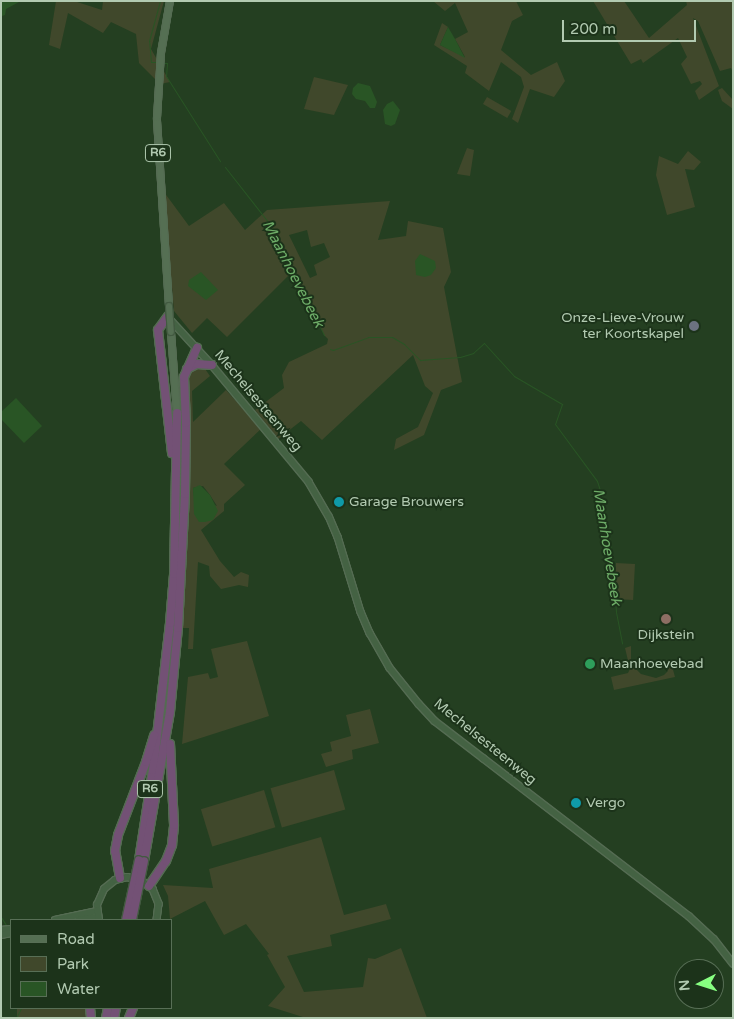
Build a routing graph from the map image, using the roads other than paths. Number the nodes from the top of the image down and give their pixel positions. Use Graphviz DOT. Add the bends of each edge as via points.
graph roads {
  1 [pos="170,1"];
  2 [pos="168,316"];
  3 [pos="197,348"];
  4 [pos="212,365"];
  5 [pos="187,368"];
  6 [pos="177,413"];
  7 [pos="176,486"];
  8 [pos="184,507"];
  9 [pos="160,718"];
  10 [pos="168,727"];
  11 [pos="141,860"];
  12 [pos="120,878"];
  13 [pos="149,886"];
  14 [pos="98,916"];
  15 [pos="66,919"];
  16 [pos="84,919"];
  17 [pos="126,919"];
  18 [pos="132,919"];
  19 [pos="157,919"];
  20 [pos="733,963"];
  1 -- 6 [label="main road, R6, bridge" via="161,53 157,118"];
  2 -- 3 [label="main road, Mechelsesteenweg"];
  2 -- 7 [label="highway" via="158,330"];
  3 -- 4 [label="main road, Mechelsesteenweg"];
  3 -- 5 [label="highway"];
  4 -- 5 [label="highway" via="197,364"];
  4 -- 20 [label="main road, Mechelsesteenweg" via="320,499 338,538 370,633 390,668 419,704 462,742 689,916 714,939"];
  5 -- 8 [label="highway" via="184,377"];
  6 -- 7 [label="highway, R6"];
  6 -- 8 [label="highway, R6"];
  7 -- 9 [label="highway, R6" via="174,574"];
  8 -- 10 [label="highway, R6" via="178,628"];
  9 -- 11 [label="highway, R6"];
  9 -- 12 [label="highway" via="118,835 115,851"];
  10 -- 11 [label="highway, R6"];
  10 -- 13 [label="highway" via="174,825 172,845 166,861"];
  11 -- 17 [label="highway, R6, bridge"];
  11 -- 18 [label="highway, R6, bridge"];
  12 -- 13 [label="main road" via="135,878"];
  12 -- 14 [label="main road" via="104,889 98,899"];
  13 -- 19 [label="main road" via="158,899"];
  14 -- 15 [label="main road"];
  14 -- 16 [label="main road"];
}
